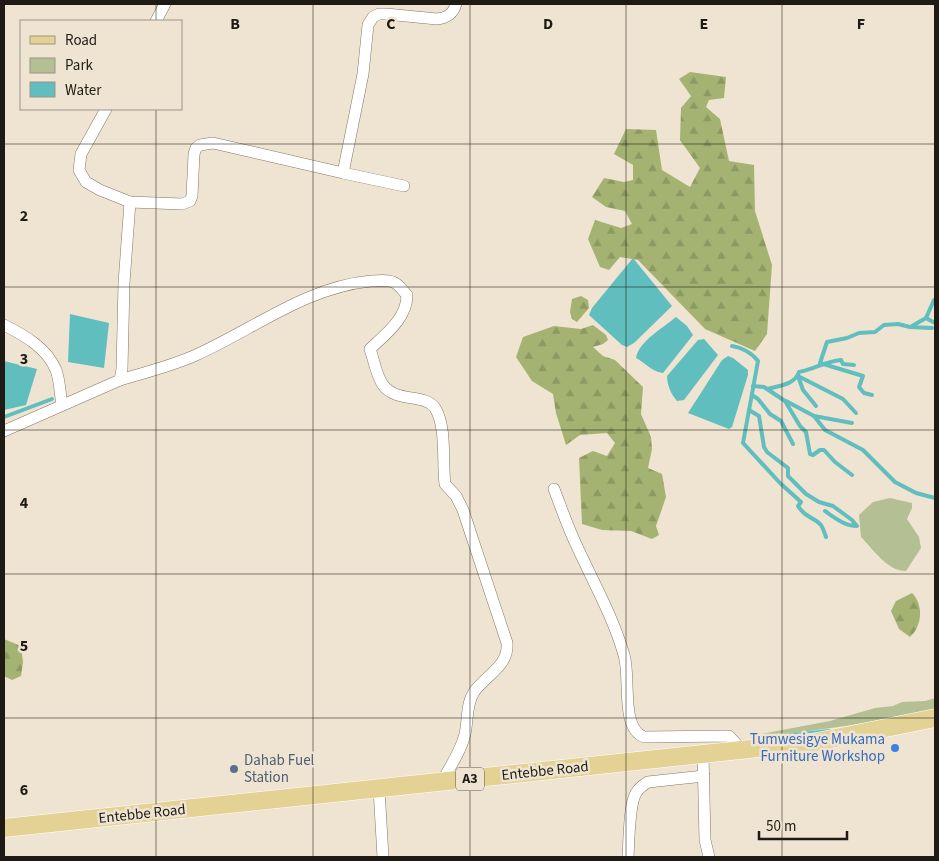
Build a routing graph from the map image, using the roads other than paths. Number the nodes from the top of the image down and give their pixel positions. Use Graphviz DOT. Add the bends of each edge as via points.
graph roads {
  1 [pos="165,4"];
  2 [pos="456,4"];
  3 [pos="157,20"];
  4 [pos="105,110"];
  5 [pos="343,173"];
  6 [pos="404,186"];
  7 [pos="130,202"];
  8 [pos="4,325"];
  9 [pos="120,380"];
  10 [pos="62,405"];
  11 [pos="4,430"];
  12 [pos="554,489"];
  13 [pos="935,718"];
  14 [pos="742,750"];
  15 [pos="703,754"];
  16 [pos="704,776"];
  17 [pos="441,783"];
  18 [pos="379,789"];
  19 [pos="4,828"];
  20 [pos="383,857"];
  21 [pos="628,857"];
  22 [pos="709,857"];
  1 -- 3 [label="street"];
  2 -- 5 [label="street" via="450,15 444,18 386,14 373,17 368,25 363,74"];
  4 -- 7 [label="street" via="81,154 79,170 91,186"];
  5 -- 6 [label="street"];
  5 -- 7 [label="street" via="213,143 196,148 190,201 182,204"];
  7 -- 9 [label="street"];
  8 -- 10 [label="street" via="32,341 53,364"];
  9 -- 10 [label="street"];
  9 -- 17 [label="street" via="194,356 288,306 332,288 384,280 394,282 407,295 404,313 370,349 379,377 389,391 397,396 426,401 436,409 443,443 445,484 463,510 508,651 504,661 473,693 463,742"];
  10 -- 11 [label="street"];
  12 -- 14 [label="street" via="621,643 627,666 629,716 634,730 644,738 730,736"];
  13 -- 14 [label="main road, Entebbe Road / A3" via="816,742"];
  14 -- 15 [label="main road, Entebbe Road / A3"];
  15 -- 16 [label="street"];
  15 -- 17 [label="main road, Entebbe Road / A3"];
  16 -- 21 [label="street" via="648,782 642,786 635,794 632,806"];
  16 -- 22 [label="street" via="705,840"];
  17 -- 18 [label="main road, Entebbe Road / A3"];
  18 -- 19 [label="main road, Entebbe Road / A3"];
  18 -- 20 [label="street"];
}
